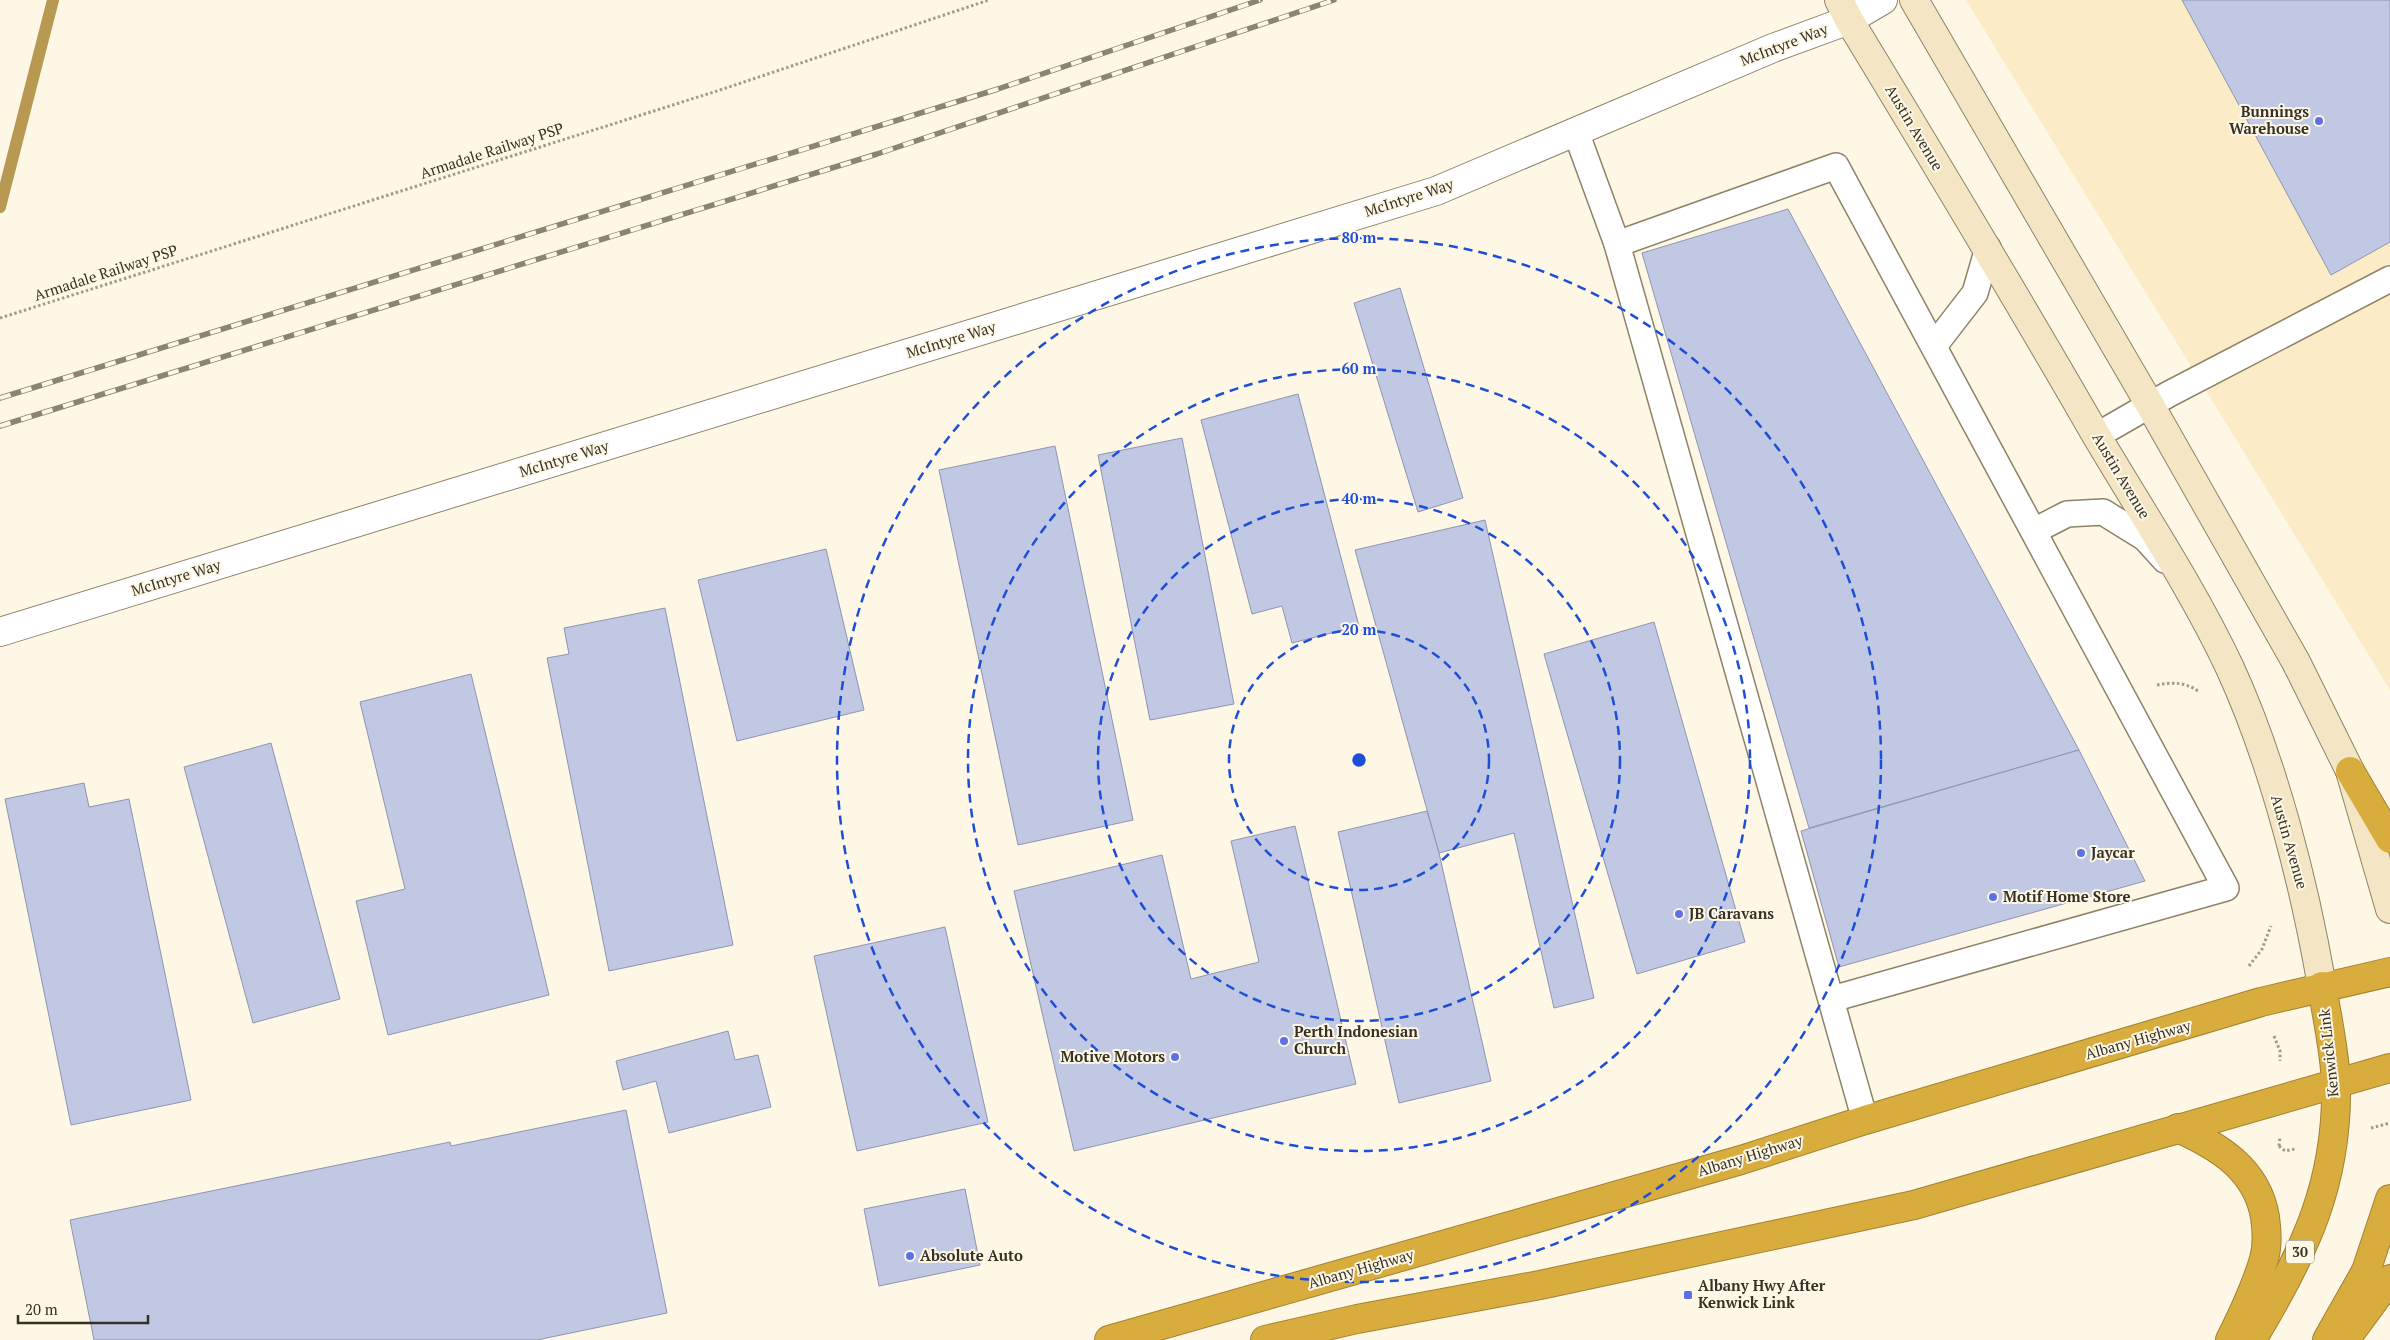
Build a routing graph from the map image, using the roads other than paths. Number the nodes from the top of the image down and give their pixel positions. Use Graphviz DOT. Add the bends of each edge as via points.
graph roads {
  1 [pos="1883,0"];
  2 [pos="1914,0"];
  3 [pos="1844,10"];
  4 [pos="1576,132"];
  5 [pos="1617,244"];
  6 [pos="1988,248"];
  7 [pos="2390,279"];
  8 [pos="1934,346"];
  9 [pos="2150,405"];
  10 [pos="2096,436"];
  11 [pos="2034,531"];
  12 [pos="2186,584"];
  13 [pos="0,632"];
  14 [pos="2350,771"];
  15 [pos="2390,839"];
  16 [pos="2390,909"];
  17 [pos="2390,972"];
  18 [pos="2322,986"];
  19 [pos="1832,999"];
  20 [pos="2390,1068"];
  21 [pos="2336,1083"];
  22 [pos="1865,1120"];
  23 [pos="2178,1128"];
  24 [pos="2390,1199"];
  25 [pos="2390,1279"];
  26 [pos="1109,1340"];
  27 [pos="1264,1340"];
  28 [pos="2230,1340"];
  29 [pos="2249,1340"];
  30 [pos="2327,1340"];
  31 [pos="2345,1340"];
  1 -- 3 [label="street, McIntyre Way"];
  2 -- 9 [label="main road"];
  3 -- 4 [label="street, McIntyre Way" via="1774,48"];
  3 -- 6 [label="main road, Austin Avenue"];
  4 -- 5 [label="lane"];
  4 -- 13 [label="street, McIntyre Way" via="1436,191"];
  5 -- 8 [label="lane" via="1836,166"];
  5 -- 19 [label="lane"];
  6 -- 8 [label="lane" via="1975,293"];
  6 -- 10 [label="main road, Austin Avenue"];
  7 -- 9 [label="lane"];
  8 -- 11 [label="lane"];
  9 -- 10 [label="lane"];
  9 -- 14 [label="main road" via="2296,662"];
  10 -- 12 [label="main road, Austin Avenue"];
  11 -- 12 [label="lane" via="2067,514 2104,512 2145,538"];
  11 -- 19 [label="lane" via="2226,888"];
  12 -- 18 [label="main road, Austin Avenue" via="2256,729 2311,921"];
  14 -- 15 [label="highway"];
  14 -- 16 [label="main road"];
  17 -- 18 [label="highway, Albany Highway"];
  18 -- 21 [label="highway, Kenwick Link / 30"];
  18 -- 22 [label="highway, Albany Highway"];
  19 -- 22 [label="lane"];
  20 -- 21 [label="highway"];
  21 -- 23 [label="highway"];
  21 -- 29 [label="highway, Kenwick Link / 30" via="2332,1155 2314,1222 2286,1282"];
  22 -- 26 [label="highway, Albany Highway" via="1742,1160"];
  23 -- 27 [label="highway" via="1914,1205"];
  23 -- 28 [label="highway" via="2203,1140 2238,1164 2258,1193 2263,1209 2267,1232 2265,1257 2248,1304"];
  24 -- 30 [label="highway" via="2366,1271"];
  25 -- 31 [label="highway"];
}
